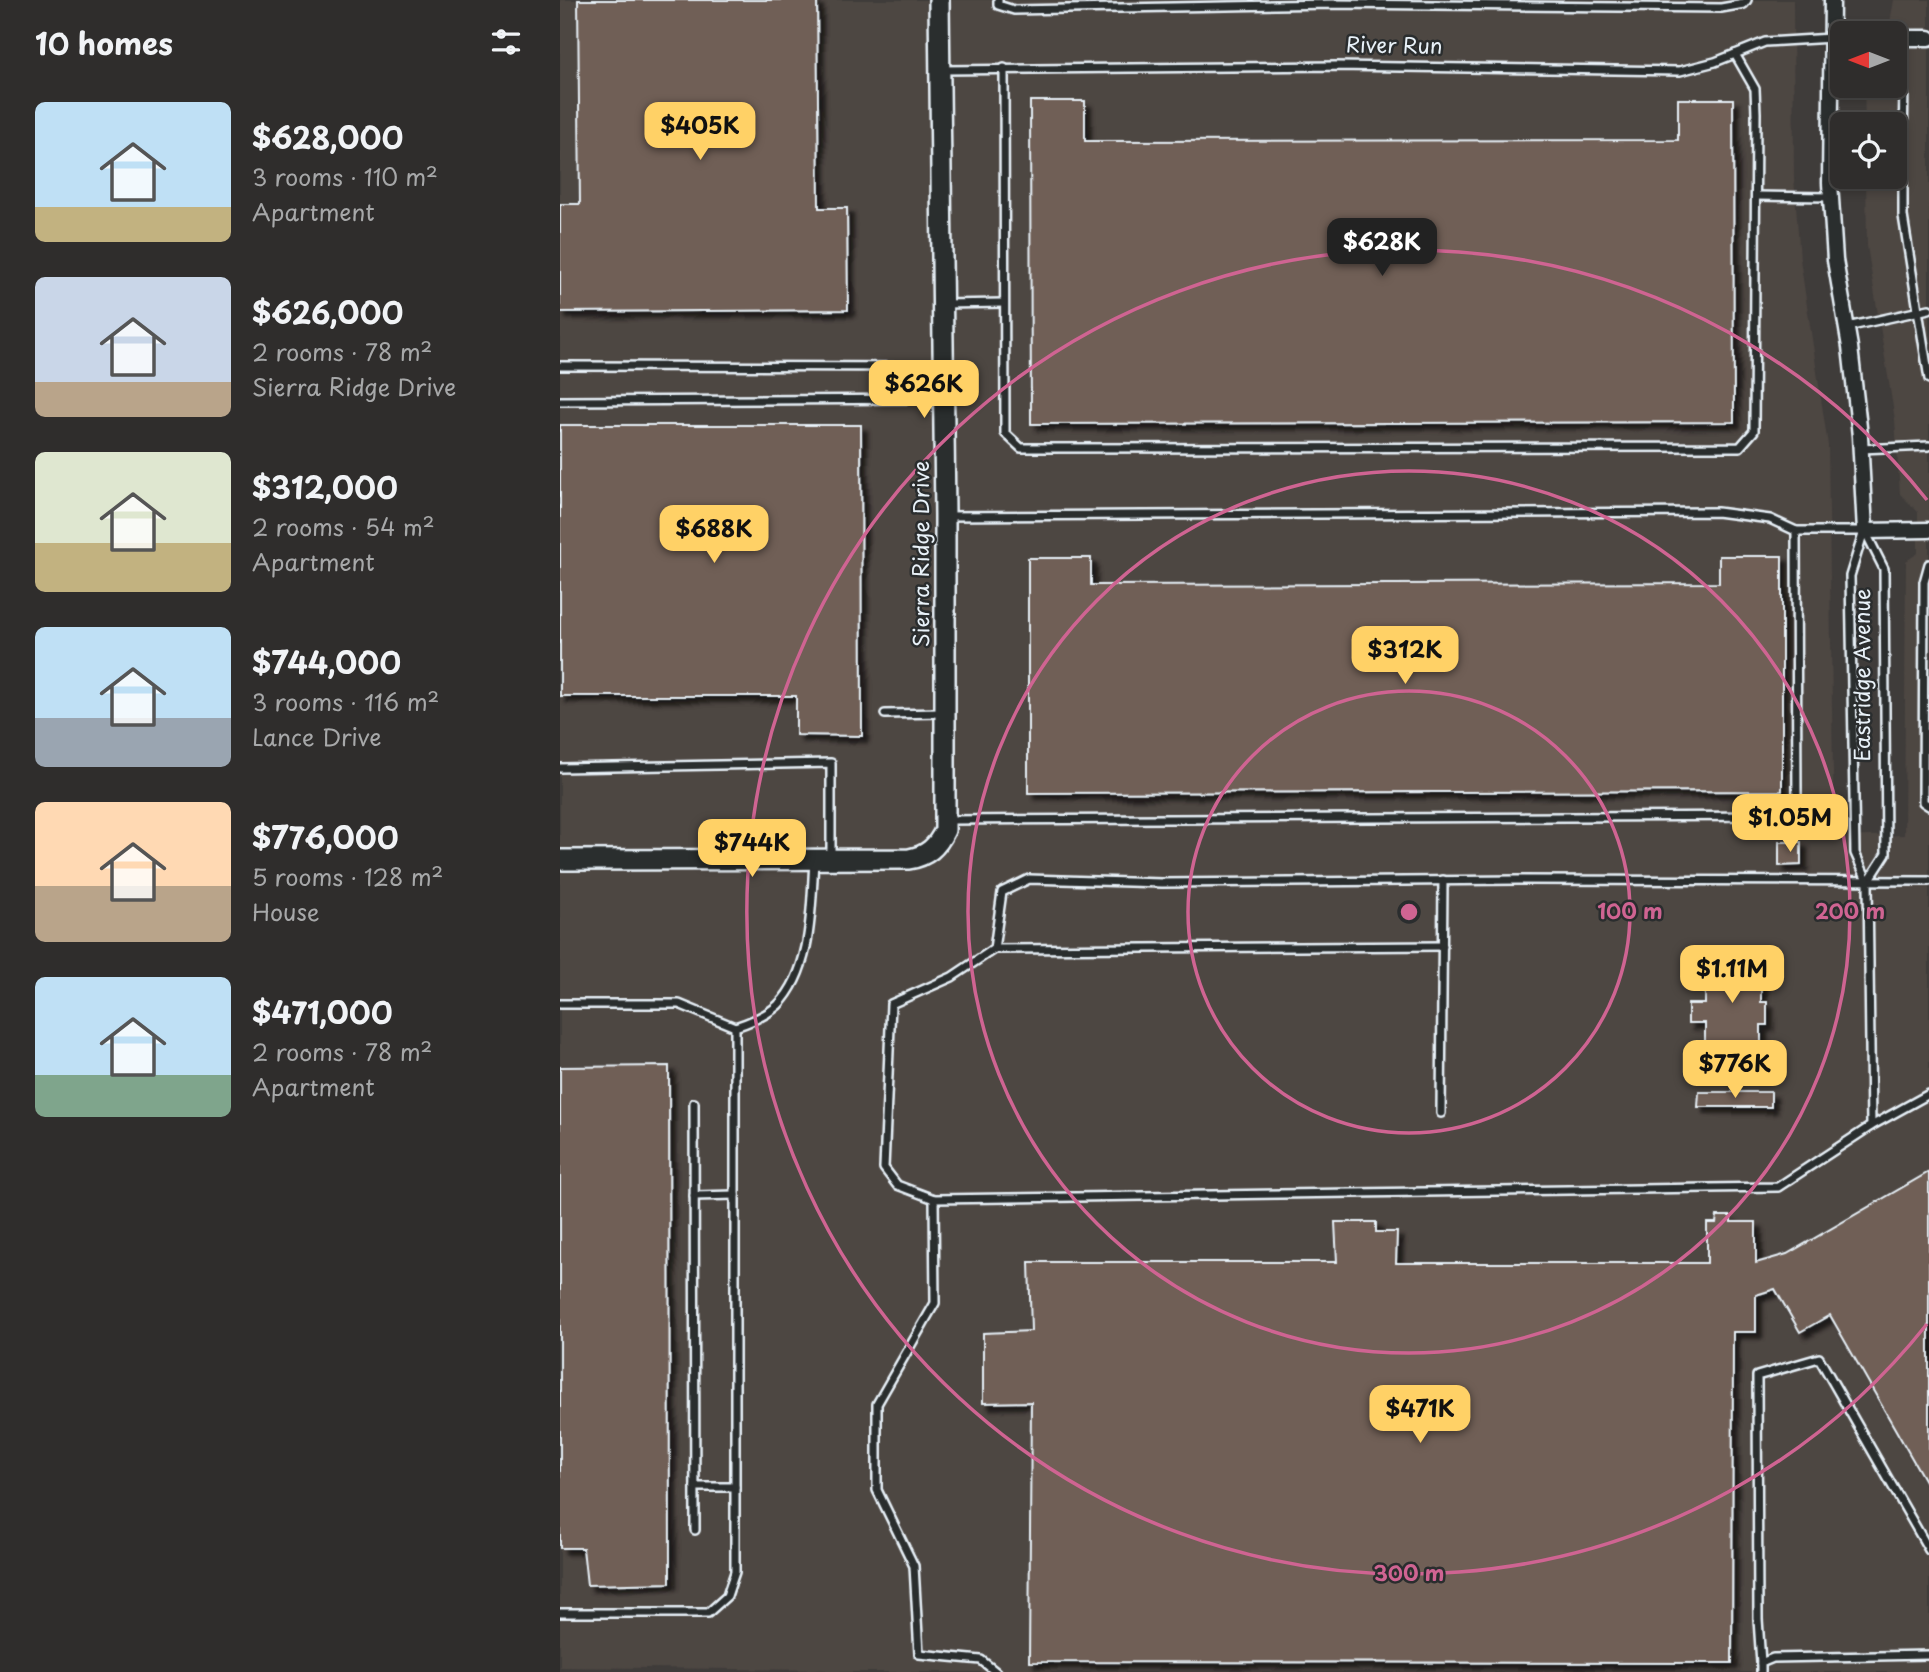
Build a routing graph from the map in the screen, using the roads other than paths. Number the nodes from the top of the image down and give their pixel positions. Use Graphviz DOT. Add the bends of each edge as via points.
graph roads {
  1 [pos="939,0"];
  2 [pos="998,0"];
  3 [pos="1747,0"];
  4 [pos="1832,0"];
  5 [pos="1332,2"];
  6 [pos="1835,21"];
  7 [pos="1830,38"];
  8 [pos="1908,38"];
  9 [pos="1929,38"];
  10 [pos="1735,54"];
  11 [pos="1004,68"];
  12 [pos="940,70"];
  13 [pos="1832,189"];
  14 [pos="1901,189"];
  15 [pos="1756,196"];
  16 [pos="1831,197"];
  17 [pos="1004,303"];
  18 [pos="943,304"];
  19 [pos="1929,309"];
  20 [pos="1917,311"];
  21 [pos="1847,327"];
  22 [pos="560,366"];
  23 [pos="943,367"];
  24 [pos="1929,379"];
  25 [pos="944,400"];
  26 [pos="560,401"];
  27 [pos="1929,446"];
  28 [pos="1861,449"];
  29 [pos="945,516"];
  30 [pos="1929,530"];
  31 [pos="1796,531"];
  32 [pos="1865,531"];
  33 [pos="1929,564"];
  34 [pos="946,713"];
  35 [pos="885,714"];
  36 [pos="560,768"];
  37 [pos="1929,806"];
  38 [pos="947,820"];
  39 [pos="823,859"];
  40 [pos="560,860"];
  41 [pos="1443,880"];
  42 [pos="1929,881"];
  43 [pos="1868,882"];
  44 [pos="1443,946"];
  45 [pos="994,949"];
  46 [pos="560,1004"];
  47 [pos="735,1027"];
  48 [pos="1929,1094"];
  49 [pos="694,1103"];
  50 [pos="1441,1113"];
  51 [pos="1871,1126"];
  52 [pos="735,1195"];
  53 [pos="694,1196"];
  54 [pos="934,1199"];
  55 [pos="695,1487"];
  56 [pos="735,1487"];
  57 [pos="695,1530"];
  58 [pos="1929,1550"];
  59 [pos="560,1613"];
  60 [pos="1929,1655"];
  61 [pos="1761,1668"];
  62 [pos="996,1672"];
  1 -- 12 [label="street, Sierra Ridge Drive"];
  2 -- 5 [label="lane" via="998,5 1014,10"];
  3 -- 5 [label="lane" via="1721,8"];
  4 -- 6 [label="street, Eastridge Avenue"];
  7 -- 10 [label="lane, River Run" via="1765,42"];
  8 -- 9 [label="street"];
  10 -- 11 [label="lane, River Run" via="1680,71"];
  10 -- 15 [label="lane" via="1755,89"];
  11 -- 12 [label="lane, River Run"];
  11 -- 17 [label="lane"];
  12 -- 18 [label="street, Sierra Ridge Drive"];
  13 -- 16 [label="street, Eastridge Avenue"];
  14 -- 20 [label="lane"];
  15 -- 16 [label="lane"];
  15 -- 17 [label="lane" via="1754,432 1740,447 1021,448 1005,432"];
  16 -- 21 [label="street, Eastridge Avenue" via="1835,260"];
  17 -- 18 [label="lane"];
  18 -- 23 [label="street, Sierra Ridge Drive"];
  19 -- 20 [label="lane"];
  20 -- 21 [label="lane"];
  20 -- 24 [label="lane"];
  21 -- 28 [label="street, Eastridge Avenue"];
  22 -- 23 [label="lane"];
  23 -- 25 [label="street, Sierra Ridge Drive"];
  25 -- 26 [label="lane"];
  25 -- 29 [label="street, Sierra Ridge Drive"];
  27 -- 28 [label="lane"];
  28 -- 32 [label="street, Eastridge Avenue"];
  29 -- 31 [label="lane" via="1717,512 1770,519"];
  29 -- 34 [label="street, Sierra Ridge Drive"];
  30 -- 32 [label="street"];
  31 -- 32 [label="lane"];
  31 -- 38 [label="lane" via="1797,810 1789,816"];
  32 -- 43 [label="lane, Eastridge Avenue" via="1850,576 1855,853"];
  32 -- 43 [label="lane, Eastridge Avenue" via="1884,569 1886,854"];
  33 -- 37 [label="lane" via="1924,582 1923,802"];
  34 -- 35 [label="lane"];
  34 -- 38 [label="street, Sierra Ridge Drive"];
  36 -- 39 [label="lane" via="831,763"];
  38 -- 39 [label="street, Sierra Ridge Drive" via="941,839 920,857"];
  39 -- 40 [label="street"];
  39 -- 47 [label="lane" via="792,987 759,1019"];
  41 -- 43 [label="lane"];
  41 -- 44 [label="lane"];
  41 -- 45 [label="lane" via="1162,883 1029,879 1002,892"];
  42 -- 43 [label="lane"];
  43 -- 51 [label="lane"];
  44 -- 45 [label="lane"];
  44 -- 50 [label="lane"];
  45 -- 54 [label="lane" via="952,977 891,1004 884,1168 897,1185"];
  46 -- 47 [label="lane" via="679,1004"];
  47 -- 52 [label="lane"];
  48 -- 51 [label="lane"];
  49 -- 53 [label="lane"];
  51 -- 54 [label="lane" via="1778,1187"];
  52 -- 53 [label="lane"];
  52 -- 56 [label="lane"];
  53 -- 55 [label="lane"];
  54 -- 62 [label="lane" via="935,1303 877,1404 877,1490 914,1566 919,1654 981,1660"];
  55 -- 56 [label="lane"];
  55 -- 57 [label="lane"];
  56 -- 59 [label="lane" via="735,1572 727,1596 708,1613"];
  58 -- 61 [label="lane" via="1819,1358 1757,1376"];
  60 -- 61 [label="lane" via="1773,1658"];
}
